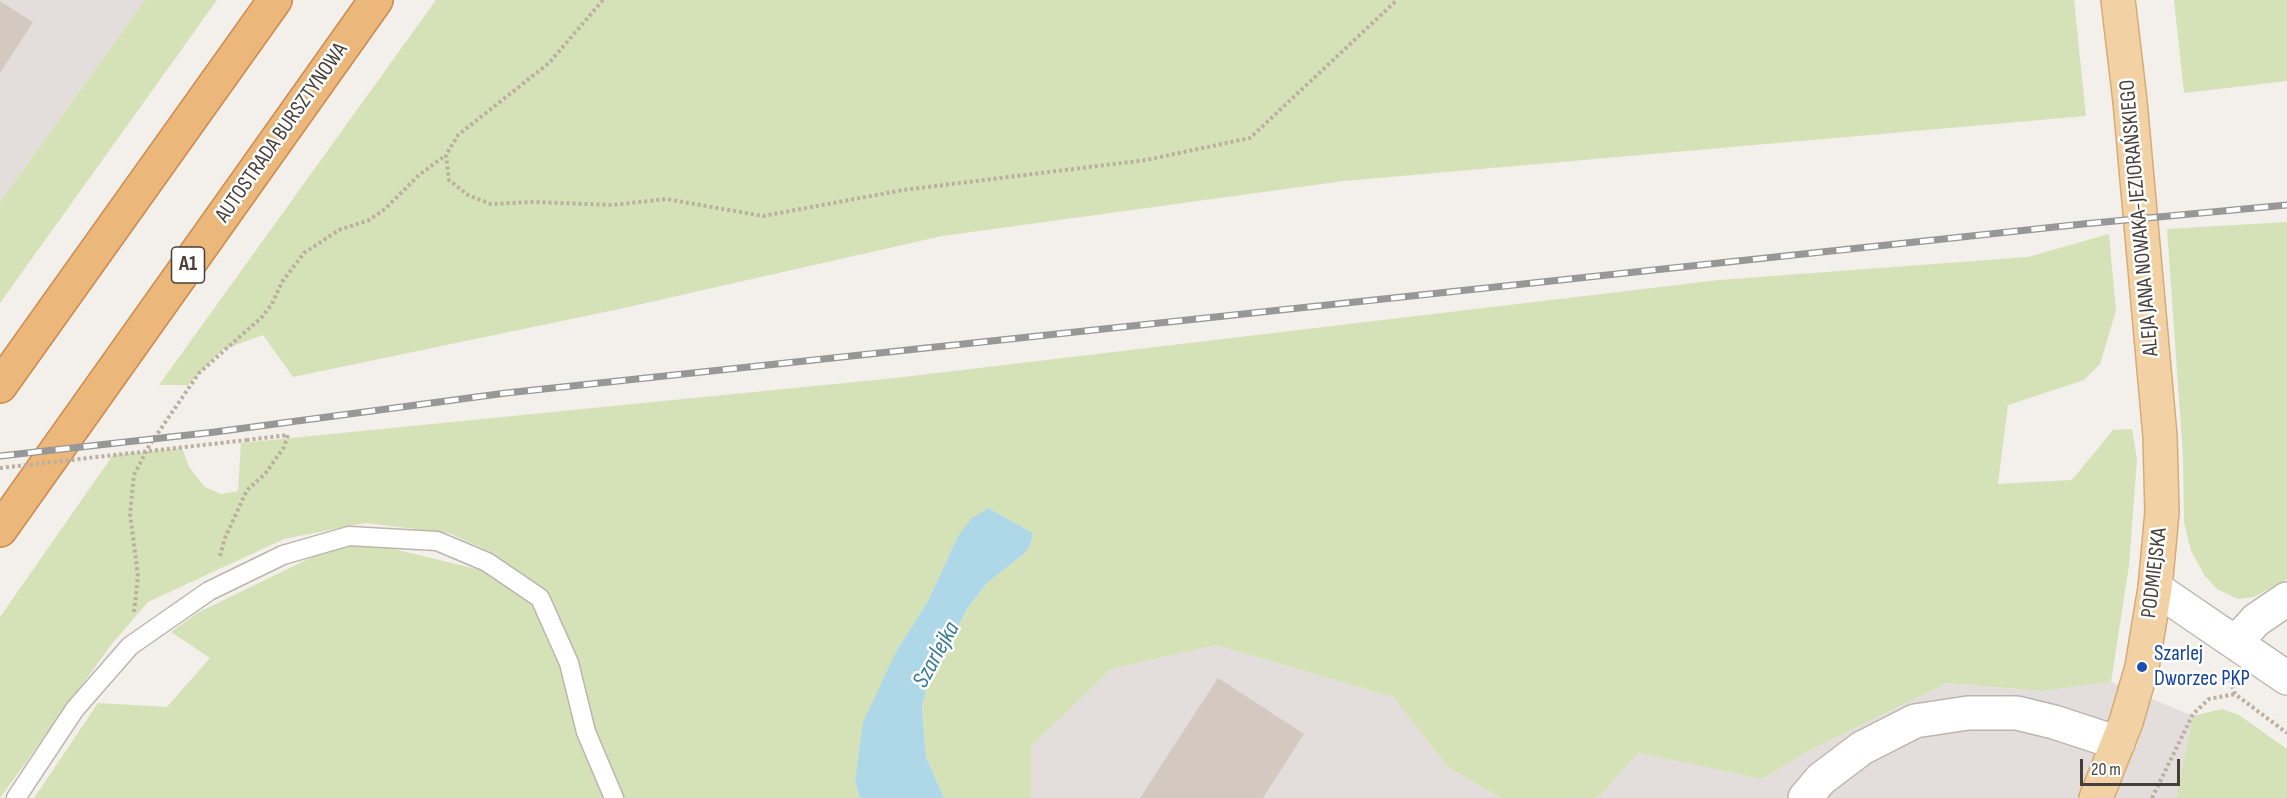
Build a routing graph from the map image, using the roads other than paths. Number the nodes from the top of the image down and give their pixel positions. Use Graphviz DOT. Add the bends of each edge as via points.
graph roads {
  1 [pos="275,0"];
  2 [pos="376,0"];
  3 [pos="2118,0"];
  4 [pos="0,386"];
  5 [pos="2160,436"];
  6 [pos="0,530"];
  7 [pos="2155,588"];
  8 [pos="2287,599"];
  9 [pos="2236,642"];
  10 [pos="2287,678"];
  11 [pos="2118,743"];
  12 [pos="16,798"];
  13 [pos="614,798"];
  14 [pos="1805,798"];
  15 [pos="2096,798"];
  1 -- 4 [label="highway"];
  2 -- 6 [label="highway, AUTOSTRADA BURSZTYNOWA / A1"];
  3 -- 5 [label="main road, ALEJA JANA NOWAKA-JEZIORAŃSKIEGO"];
  5 -- 7 [label="main road, PODMIEJSKA" via="2162,512"];
  7 -- 9 [label="street"];
  7 -- 11 [label="main road, PODMIEJSKA" via="2142,667"];
  8 -- 9 [label="street" via="2256,620"];
  9 -- 10 [label="street"];
  11 -- 14 [label="street" via="2017,712 1968,713 1915,721 1862,748 1821,779"];
  11 -- 15 [label="main road, PODMIEJSKA"];
  12 -- 13 [label="lane" via="75,709 130,646 209,591 283,555 349,536 437,541 487,562 540,598 569,663 586,732"];
}
